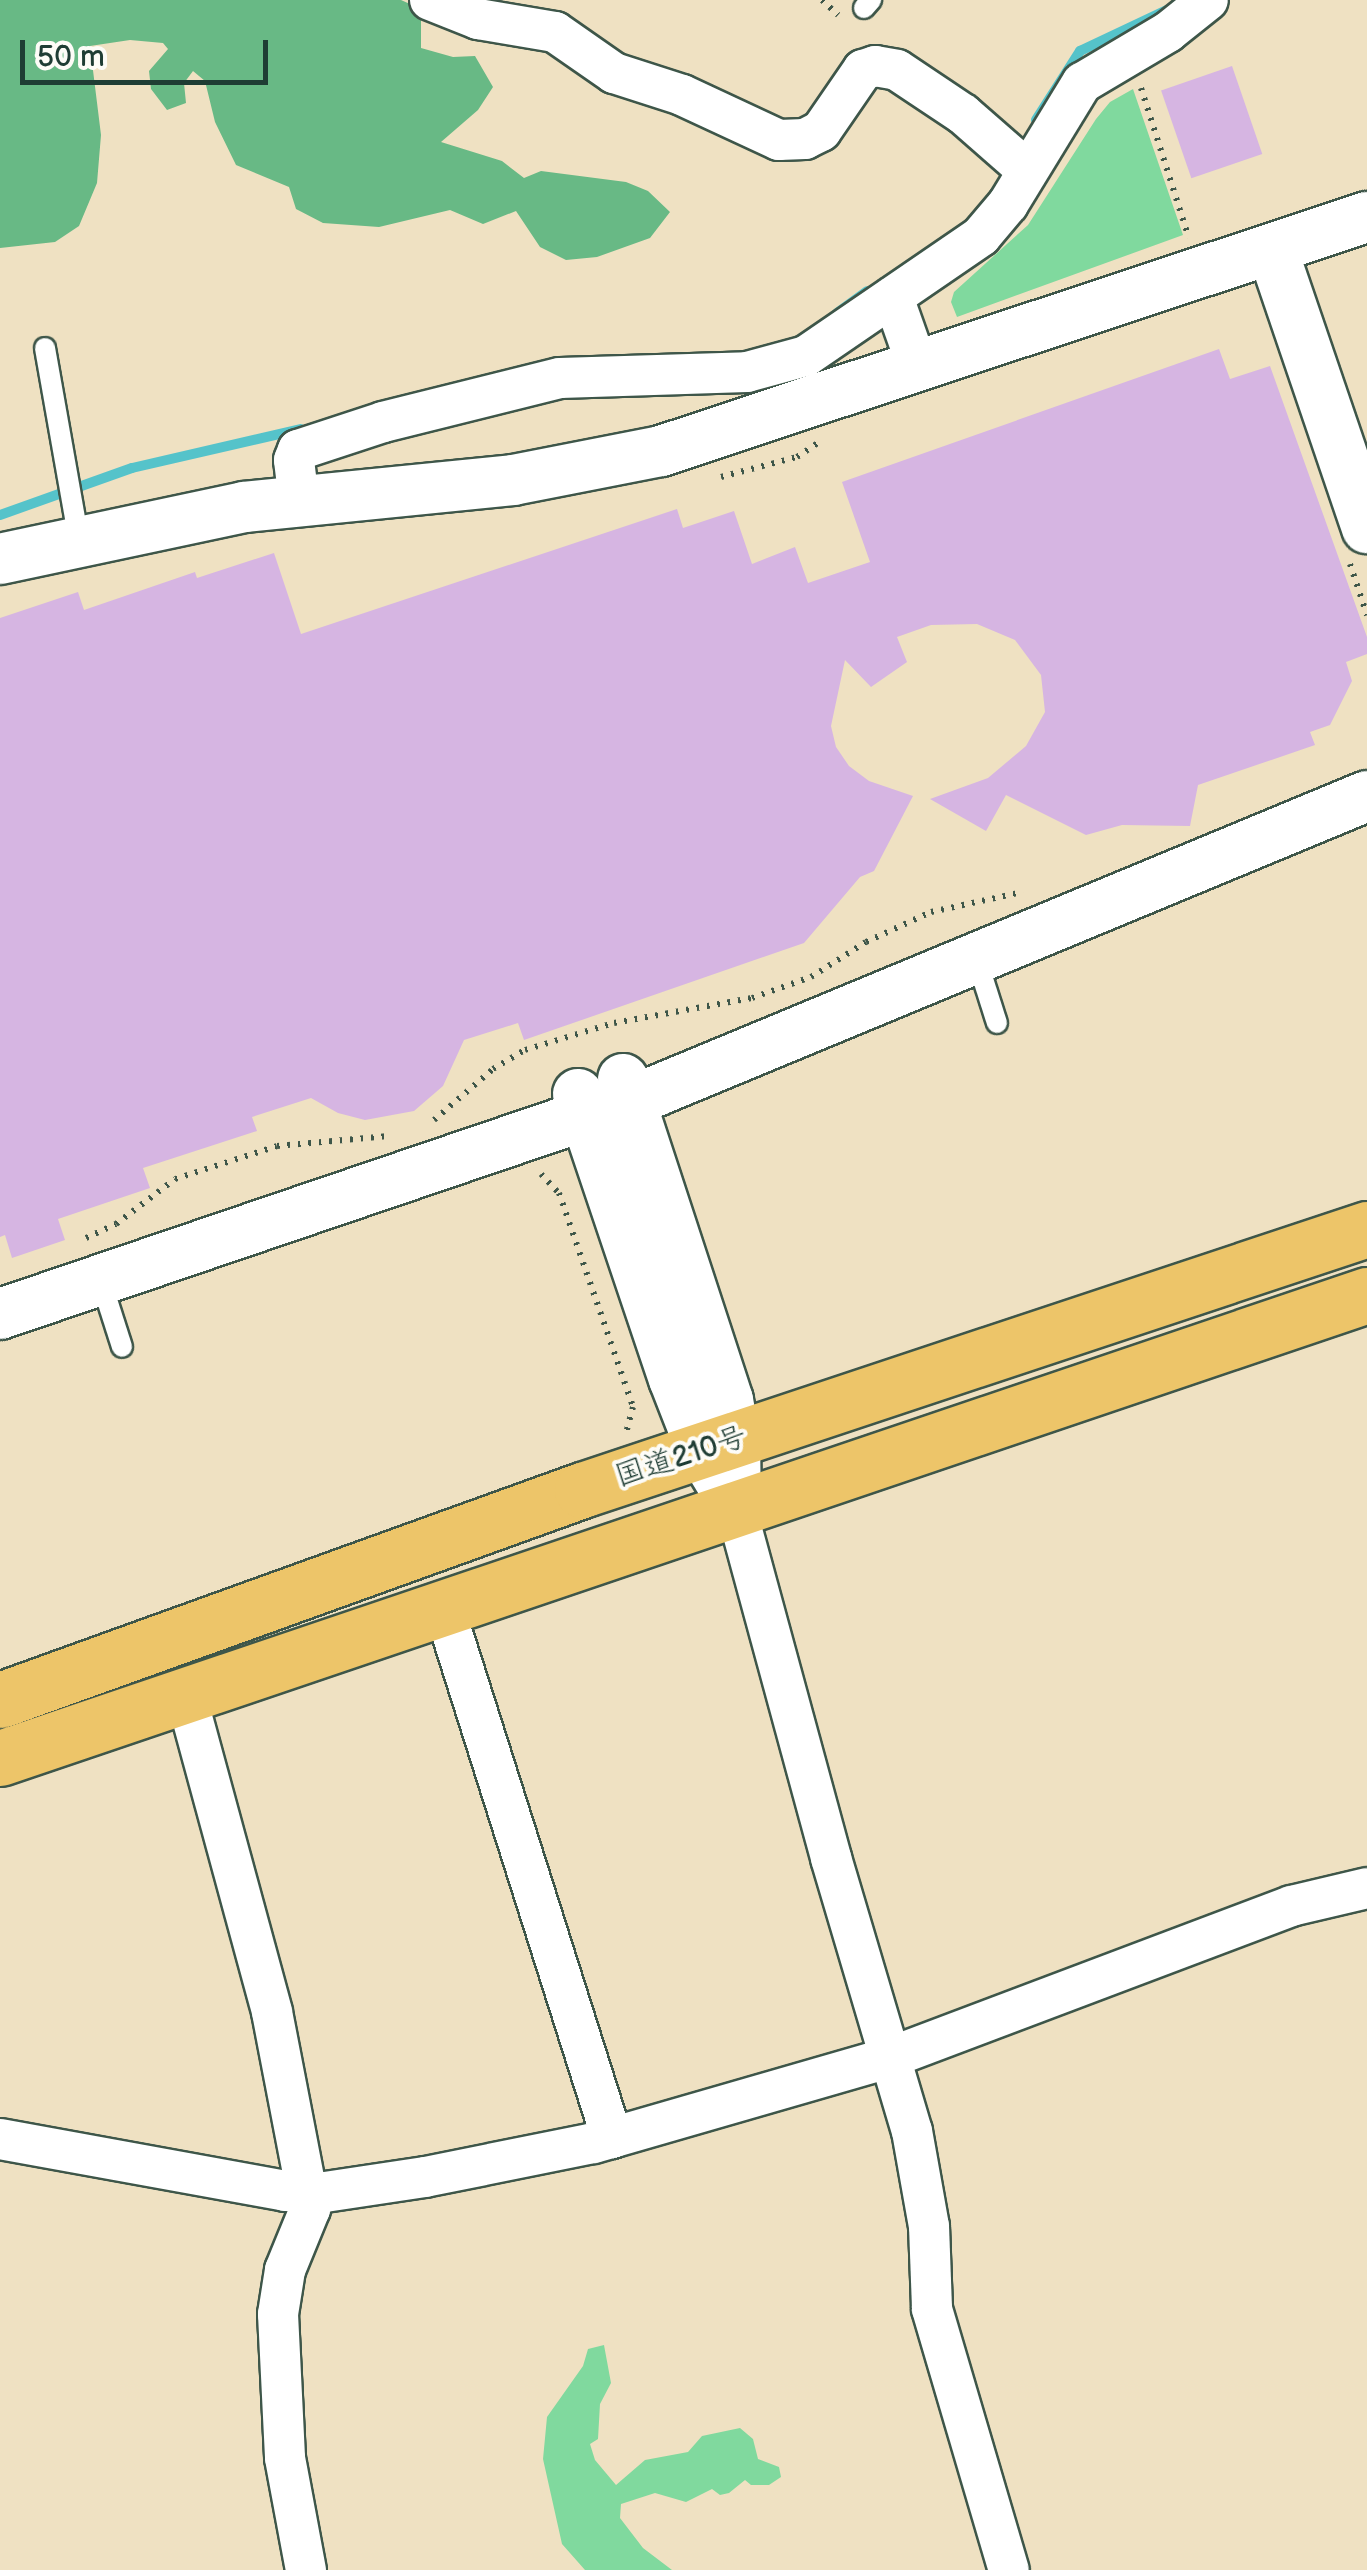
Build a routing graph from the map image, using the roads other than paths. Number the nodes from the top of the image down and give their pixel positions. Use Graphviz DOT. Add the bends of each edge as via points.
graph roads {
  1 [pos="430,0"];
  2 [pos="1208,0"];
  3 [pos="1028,172"];
  4 [pos="1367,217"];
  5 [pos="1272,249"];
  6 [pos="893,296"];
  7 [pos="45,348"];
  8 [pos="918,368"];
  9 [pos="299,501"];
  10 [pos="1367,528"];
  11 [pos="79,540"];
  12 [pos="1,555"];
  13 [pos="1367,776"];
  14 [pos="1367,796"];
  15 [pos="976,958"];
  16 [pos="997,1023"];
  17 [pos="604,1097"];
  18 [pos="1367,1229"];
  19 [pos="84,1262"];
  20 [pos="0,1288"];
  21 [pos="1367,1295"];
  22 [pos="0,1314"];
  23 [pos="122,1347"];
  24 [pos="718,1445"];
  25 [pos="736,1508"];
  26 [pos="444,1608"];
  27 [pos="186,1695"];
  28 [pos="0,1700"];
  29 [pos="0,1758"];
  30 [pos="1367,1888"];
  31 [pos="889,2058"];
  32 [pos="612,2138"];
  33 [pos="0,2139"];
  34 [pos="307,2192"];
  35 [pos="306,2570"];
  36 [pos="1009,2570"];
  1 -- 3 [label="street" via="478,19 555,32 614,73 779,140 821,132 862,70 897,70 963,114"];
  2 -- 3 [label="street" via="1082,83"];
  3 -- 6 [label="street" via="981,236"];
  4 -- 5 [label="street"];
  5 -- 8 [label="street"];
  5 -- 10 [label="street"];
  6 -- 8 [label="street"];
  6 -- 9 [label="street" via="806,356 780,366 560,378 303,446 294,455"];
  7 -- 11 [label="lane"];
  8 -- 9 [label="street" via="731,431 620,460 476,485"];
  9 -- 11 [label="street"];
  11 -- 12 [label="street"];
  13 -- 17 [label="street"];
  14 -- 15 [label="street"];
  15 -- 16 [label="lane"];
  15 -- 17 [label="street"];
  17 -- 19 [label="street"];
  17 -- 20 [label="street"];
  17 -- 24 [label="street"];
  18 -- 24 [label="highway, 国道210号"];
  19 -- 22 [label="street"];
  19 -- 23 [label="lane"];
  21 -- 25 [label="highway"];
  24 -- 25 [label="street"];
  24 -- 28 [label="highway, 国道210号"];
  25 -- 26 [label="highway"];
  25 -- 31 [label="street"];
  26 -- 27 [label="highway"];
  26 -- 32 [label="street"];
  27 -- 29 [label="highway"];
  27 -- 34 [label="street" via="272,2012"];
  30 -- 31 [label="street" via="1279,1910"];
  31 -- 32 [label="street"];
  31 -- 36 [label="street" via="925,2202 932,2309"];
  32 -- 34 [label="street" via="425,2178"];
  33 -- 34 [label="street"];
  34 -- 35 [label="street" via="308,2219 285,2270 278,2314 283,2435"];
}
